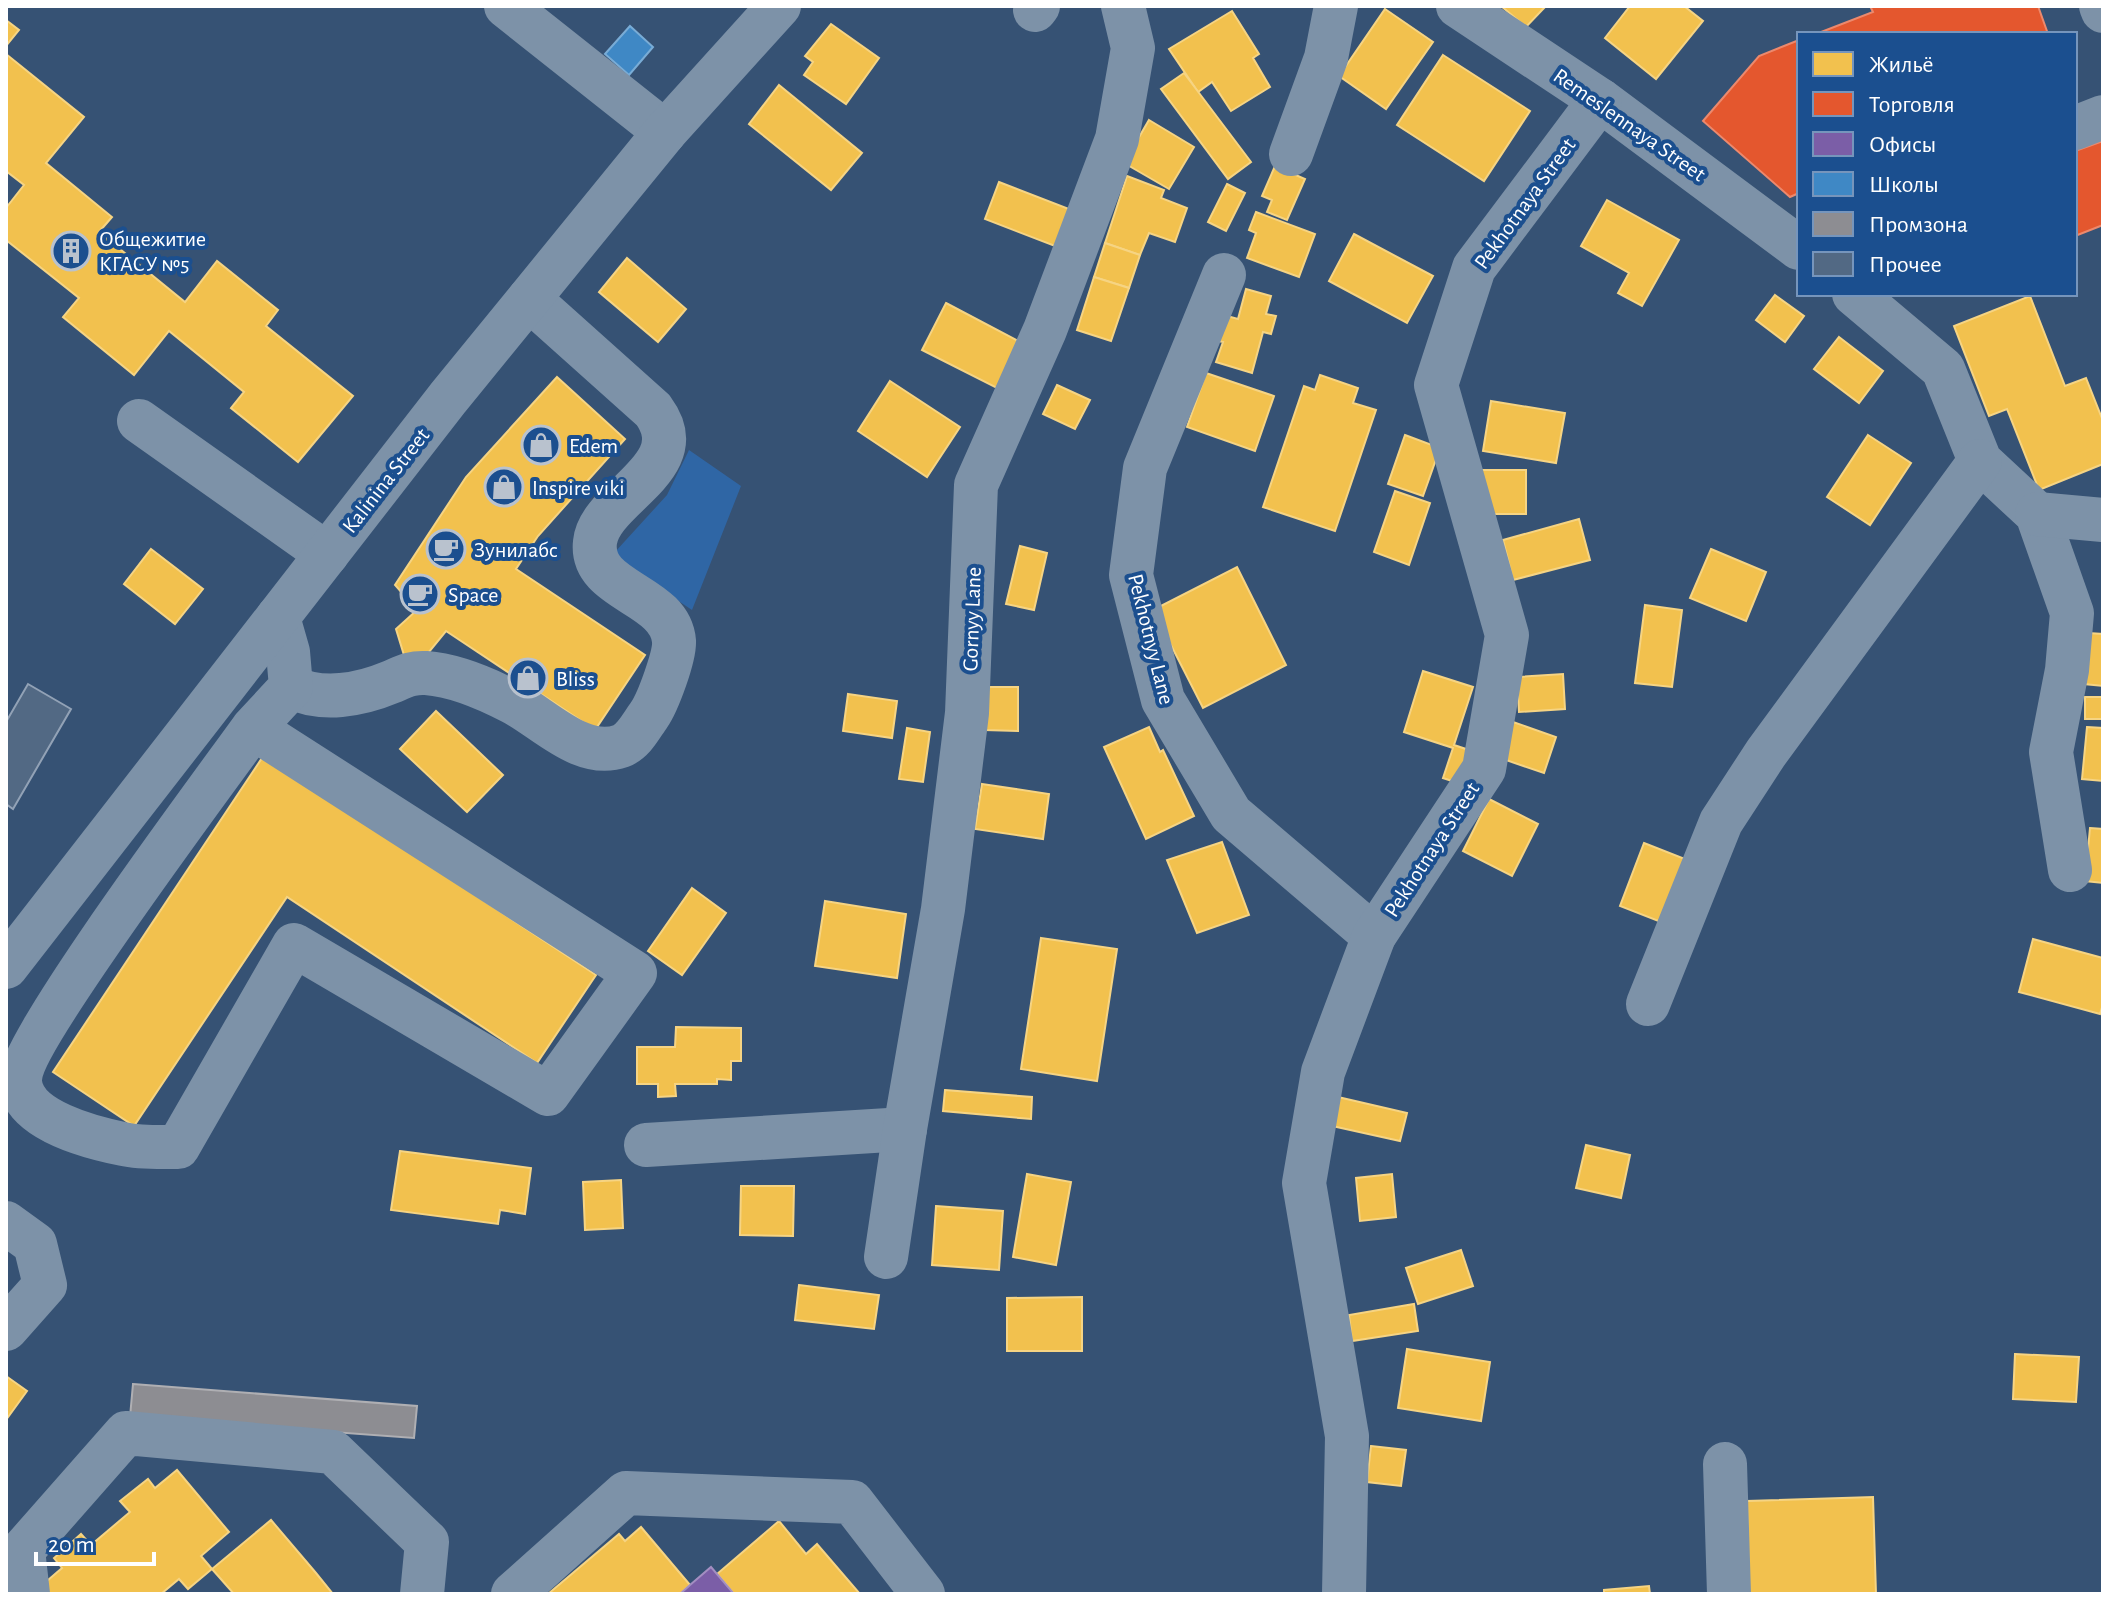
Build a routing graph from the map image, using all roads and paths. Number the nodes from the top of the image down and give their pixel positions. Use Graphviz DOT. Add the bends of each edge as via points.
graph roads {
  1 [pos="506,6"];
  2 [pos="779,6"];
  3 [pos="1123,6"];
  4 [pos="1336,6"];
  5 [pos="1458,6"];
  6 [pos="1600,100"];
  7 [pos="2103,117"];
  8 [pos="2077,127"];
  9 [pos="665,132"];
  10 [pos="1291,154"];
  11 [pos="1795,239"];
  12 [pos="1224,275"];
  13 [pos="1856,296"];
  14 [pos="529,299"];
  15 [pos="139,421"];
  16 [pos="1980,461"];
  17 [pos="2037,514"];
  18 [pos="2103,520"];
  19 [pos="327,554"];
  20 [pos="278,617"];
  21 [pos="291,687"];
  22 [pos="253,728"];
  23 [pos="2070,870"];
  24 [pos="1374,936"];
  25 [pos="6,967"];
  26 [pos="1648,1004"];
  27 [pos="905,1129"];
  28 [pos="646,1145"];
  29 [pos="6,1223"];
  30 [pos="886,1257"];
  31 [pos="6,1329"];
  32 [pos="1725,1464"];
  33 [pos="28,1594"];
  34 [pos="422,1594"];
  35 [pos="513,1594"];
  36 [pos="923,1594"];
  37 [pos="1344,1594"];
  38 [pos="1729,1594"];
  1 -- 9 [label="street"];
  2 -- 9 [label="street, Kalinina Street"];
  3 -- 27 [label="street, Gornyy Lane" via="1133,48 1117,139 1045,330 976,485 967,713 943,909"];
  4 -- 10 [label="street" via="1326,58"];
  5 -- 6 [label="street, Remeslennaya Street"];
  6 -- 11 [label="street, Remeslennaya Street"];
  6 -- 24 [label="street, Pekhotnaya Street" via="1474,268 1436,385 1507,635 1484,769"];
  7 -- 8 [label="street"];
  9 -- 14 [label="street, Kalinina Street"];
  12 -- 24 [label="street, Pekhotnyy Lane" via="1145,468 1131,575 1163,700 1231,814"];
  13 -- 16 [label="street" via="1943,369"];
  14 -- 19 [label="street, Kalinina Street"];
  14 -- 21 [label="street" via="661,423 664,446 657,463 601,525 595,541 601,569 652,605 670,627 674,644 653,710 628,743 609,749 574,741 511,701 435,674 405,675 343,695 307,694"];
  15 -- 19 [label="street"];
  16 -- 17 [label="street"];
  16 -- 26 [label="street" via="1774,741 1721,822"];
  17 -- 18 [label="street"];
  17 -- 23 [label="street" via="2072,613 2051,752"];
  19 -- 20 [label="street, Kalinina Street"];
  20 -- 21 [label="street"];
  20 -- 25 [label="street, Kalinina Street"];
  21 -- 22 [label="street"];
  22 -- 22 [label="street" via="69,987 23,1066 20,1084 30,1102 45,1118 76,1131 126,1145 178,1147 294,945 548,1094 635,973"];
  24 -- 37 [label="street, Pekhotnaya Street" via="1323,1072 1304,1183 1347,1436"];
  27 -- 28 [label="street"];
  27 -- 30 [label="street, Gornyy Lane"];
  29 -- 31 [label="street" via="35,1244 45,1285"];
  32 -- 38 [label="street"];
  33 -- 34 [label="street" via="23,1550 126,1433 333,1452 427,1542"];
  35 -- 36 [label="street" via="626,1493 852,1502"];
}
